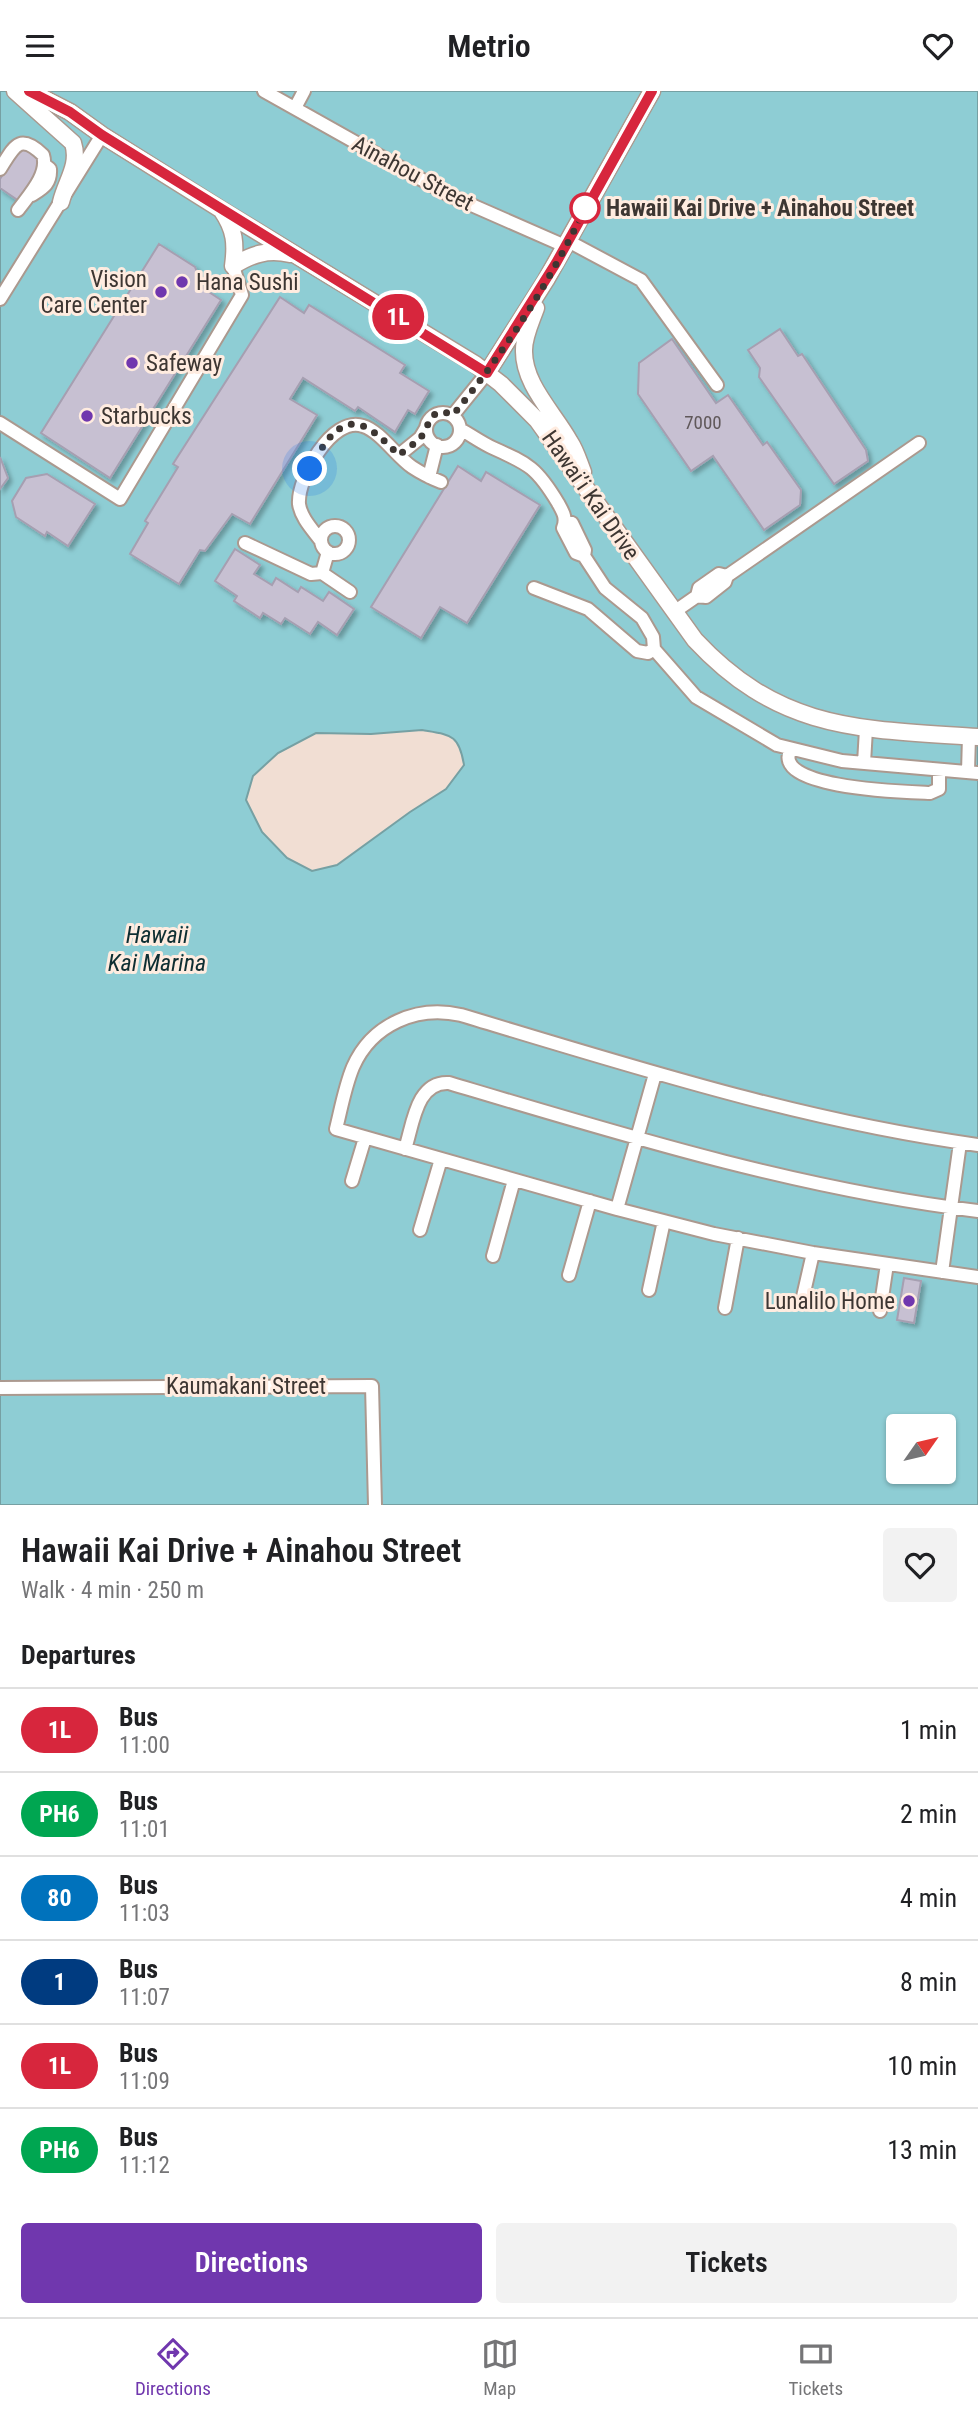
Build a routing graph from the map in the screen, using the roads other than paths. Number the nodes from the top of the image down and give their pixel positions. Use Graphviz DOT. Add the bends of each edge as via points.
graph roads {
  1 [pos="15,91"];
  2 [pos="29,91"];
  3 [pos="264,91"];
  4 [pos="304,91"];
  5 [pos="652,91"];
  6 [pos="295,108"];
  7 [pos="102,135"];
  8 [pos="0,169"];
  9 [pos="61,201"];
  10 [pos="22,205"];
  11 [pos="220,209"];
  12 [pos="567,244"];
  13 [pos="295,255"];
  14 [pos="233,266"];
  15 [pos="546,280"];
  16 [pos="0,299"];
  17 [pos="487,373"];
  18 [pos="716,385"];
  19 [pos="453,415"];
  20 [pos="0,423"];
  21 [pos="426,428"];
  22 [pos="460,429"];
  23 [pos="454,443"];
  24 [pos="919,443"];
  25 [pos="437,445"];
  26 [pos="491,447"];
  27 [pos="399,455"];
  28 [pos="596,501"];
  29 [pos="245,543"];
  30 [pos="322,573"];
  31 [pos="534,588"];
  32 [pos="350,592"];
  33 [pos="612,594"];
  34 [pos="674,612"];
  35 [pos="597,615"];
  36 [pos="654,649"];
  37 [pos="866,729"];
  38 [pos="973,737"];
  39 [pos="791,749"];
  40 [pos="864,763"];
  41 [pos="939,770"];
  42 [pos="973,773"];
  43 [pos="655,1074"];
  44 [pos="365,1137"];
  45 [pos="637,1139"];
  46 [pos="960,1143"];
  47 [pos="978,1145"];
  48 [pos="405,1149"];
  49 [pos="441,1159"];
  50 [pos="514,1180"];
  51 [pos="352,1181"];
  52 [pos="590,1201"];
  53 [pos="951,1208"];
  54 [pos="617,1209"];
  55 [pos="978,1211"];
  56 [pos="664,1221"];
  57 [pos="420,1230"];
  58 [pos="738,1238"];
  59 [pos="813,1253"];
  60 [pos="493,1257"];
  61 [pos="887,1264"];
  62 [pos="942,1272"];
  63 [pos="569,1275"];
  64 [pos="978,1277"];
  65 [pos="649,1290"];
  66 [pos="802,1301"];
  67 [pos="725,1308"];
  68 [pos="880,1311"];
  69 [pos="0,1388"];
  70 [pos="375,1505"];
  1 -- 9 [label="main road" via="73,143 76,162"];
  2 -- 7 [label="main road, Hawai’i Kai Drive"];
  3 -- 6 [label="street, Ainahou Street"];
  4 -- 6 [label="street"];
  5 -- 12 [label="main road"];
  6 -- 12 [label="street, Ainahou Street" via="451,196"];
  7 -- 9 [label="street"];
  7 -- 11 [label="main road, Hawai’i Kai Drive"];
  8 -- 10 [label="street" via="15,145 32,146 41,153 50,169 47,185"];
  9 -- 16 [label="street"];
  11 -- 13 [label="main road, Hawai’i Kai Drive"];
  11 -- 14 [label="main road" via="235,238"];
  12 -- 15 [label="main road"];
  12 -- 18 [label="street, Ainahou Street" via="641,280"];
  13 -- 14 [label="main road" via="269,251"];
  13 -- 17 [label="main road, Hawai’i Kai Drive"];
  14 -- 20 [label="street" via="242,295 120,499"];
  15 -- 17 [label="main road"];
  15 -- 28 [label="main road" via="525,339 525,364 571,443"];
  17 -- 19 [label="street"];
  17 -- 28 [label="main road, Hawai’i Kai Drive" via="537,420"];
  19 -- 21 [label="street" via="436,414"];
  19 -- 22 [label="street"];
  21 -- 25 [label="street"];
  21 -- 27 [label="street"];
  22 -- 23 [label="street"];
  22 -- 26 [label="street"];
  23 -- 25 [label="street"];
  23 -- 26 [label="street"];
  24 -- 34 [label="street" via="727,576 719,574"];
  25 -- 27 [label="street" via="435,479"];
  26 -- 33 [label="street" via="538,474 557,502 576,553"];
  27 -- 30 [label="street" via="363,426 347,425 332,433 317,455 302,483 299,505 306,523 325,546"];
  28 -- 34 [label="main road, Hawai’i Kai Drive"];
  29 -- 30 [label="street" via="311,574"];
  30 -- 32 [label="street"];
  31 -- 35 [label="street"];
  33 -- 35 [label="street"];
  33 -- 36 [label="street" via="642,618"];
  34 -- 37 [label="main road, Hawai’i Kai Drive" via="709,655 759,693 816,718"];
  35 -- 36 [label="street" via="637,651"];
  36 -- 39 [label="street" via="696,697"];
  37 -- 38 [label="main road, Hawai’i Kai Drive"];
  37 -- 40 [label="street"];
  38 -- 42 [label="street"];
  39 -- 40 [label="street"];
  39 -- 41 [label="street" via="789,762 804,776 861,789 930,793 939,789"];
  40 -- 41 [label="street"];
  41 -- 42 [label="street"];
  43 -- 44 [label="street" via="461,1015 423,1013 380,1031 352,1068 336,1129"];
  43 -- 45 [label="street"];
  43 -- 46 [label="street" via="807,1112"];
  44 -- 48 [label="street"];
  44 -- 51 [label="street"];
  45 -- 48 [label="street" via="441,1082 424,1093"];
  45 -- 53 [label="street" via="821,1184"];
  45 -- 54 [label="street"];
  46 -- 47 [label="street"];
  46 -- 53 [label="street"];
  48 -- 49 [label="street"];
  49 -- 50 [label="street"];
  49 -- 57 [label="street"];
  50 -- 52 [label="street"];
  50 -- 60 [label="street"];
  52 -- 54 [label="street"];
  52 -- 63 [label="street"];
  53 -- 55 [label="street"];
  53 -- 62 [label="street"];
  54 -- 56 [label="street"];
  56 -- 58 [label="street"];
  56 -- 65 [label="street"];
  58 -- 59 [label="street"];
  58 -- 67 [label="street"];
  59 -- 61 [label="street"];
  59 -- 66 [label="street"];
  61 -- 62 [label="street"];
  61 -- 68 [label="street"];
  62 -- 64 [label="street"];
  69 -- 70 [label="street, Kaumakani Street" via="372,1386"];
}
